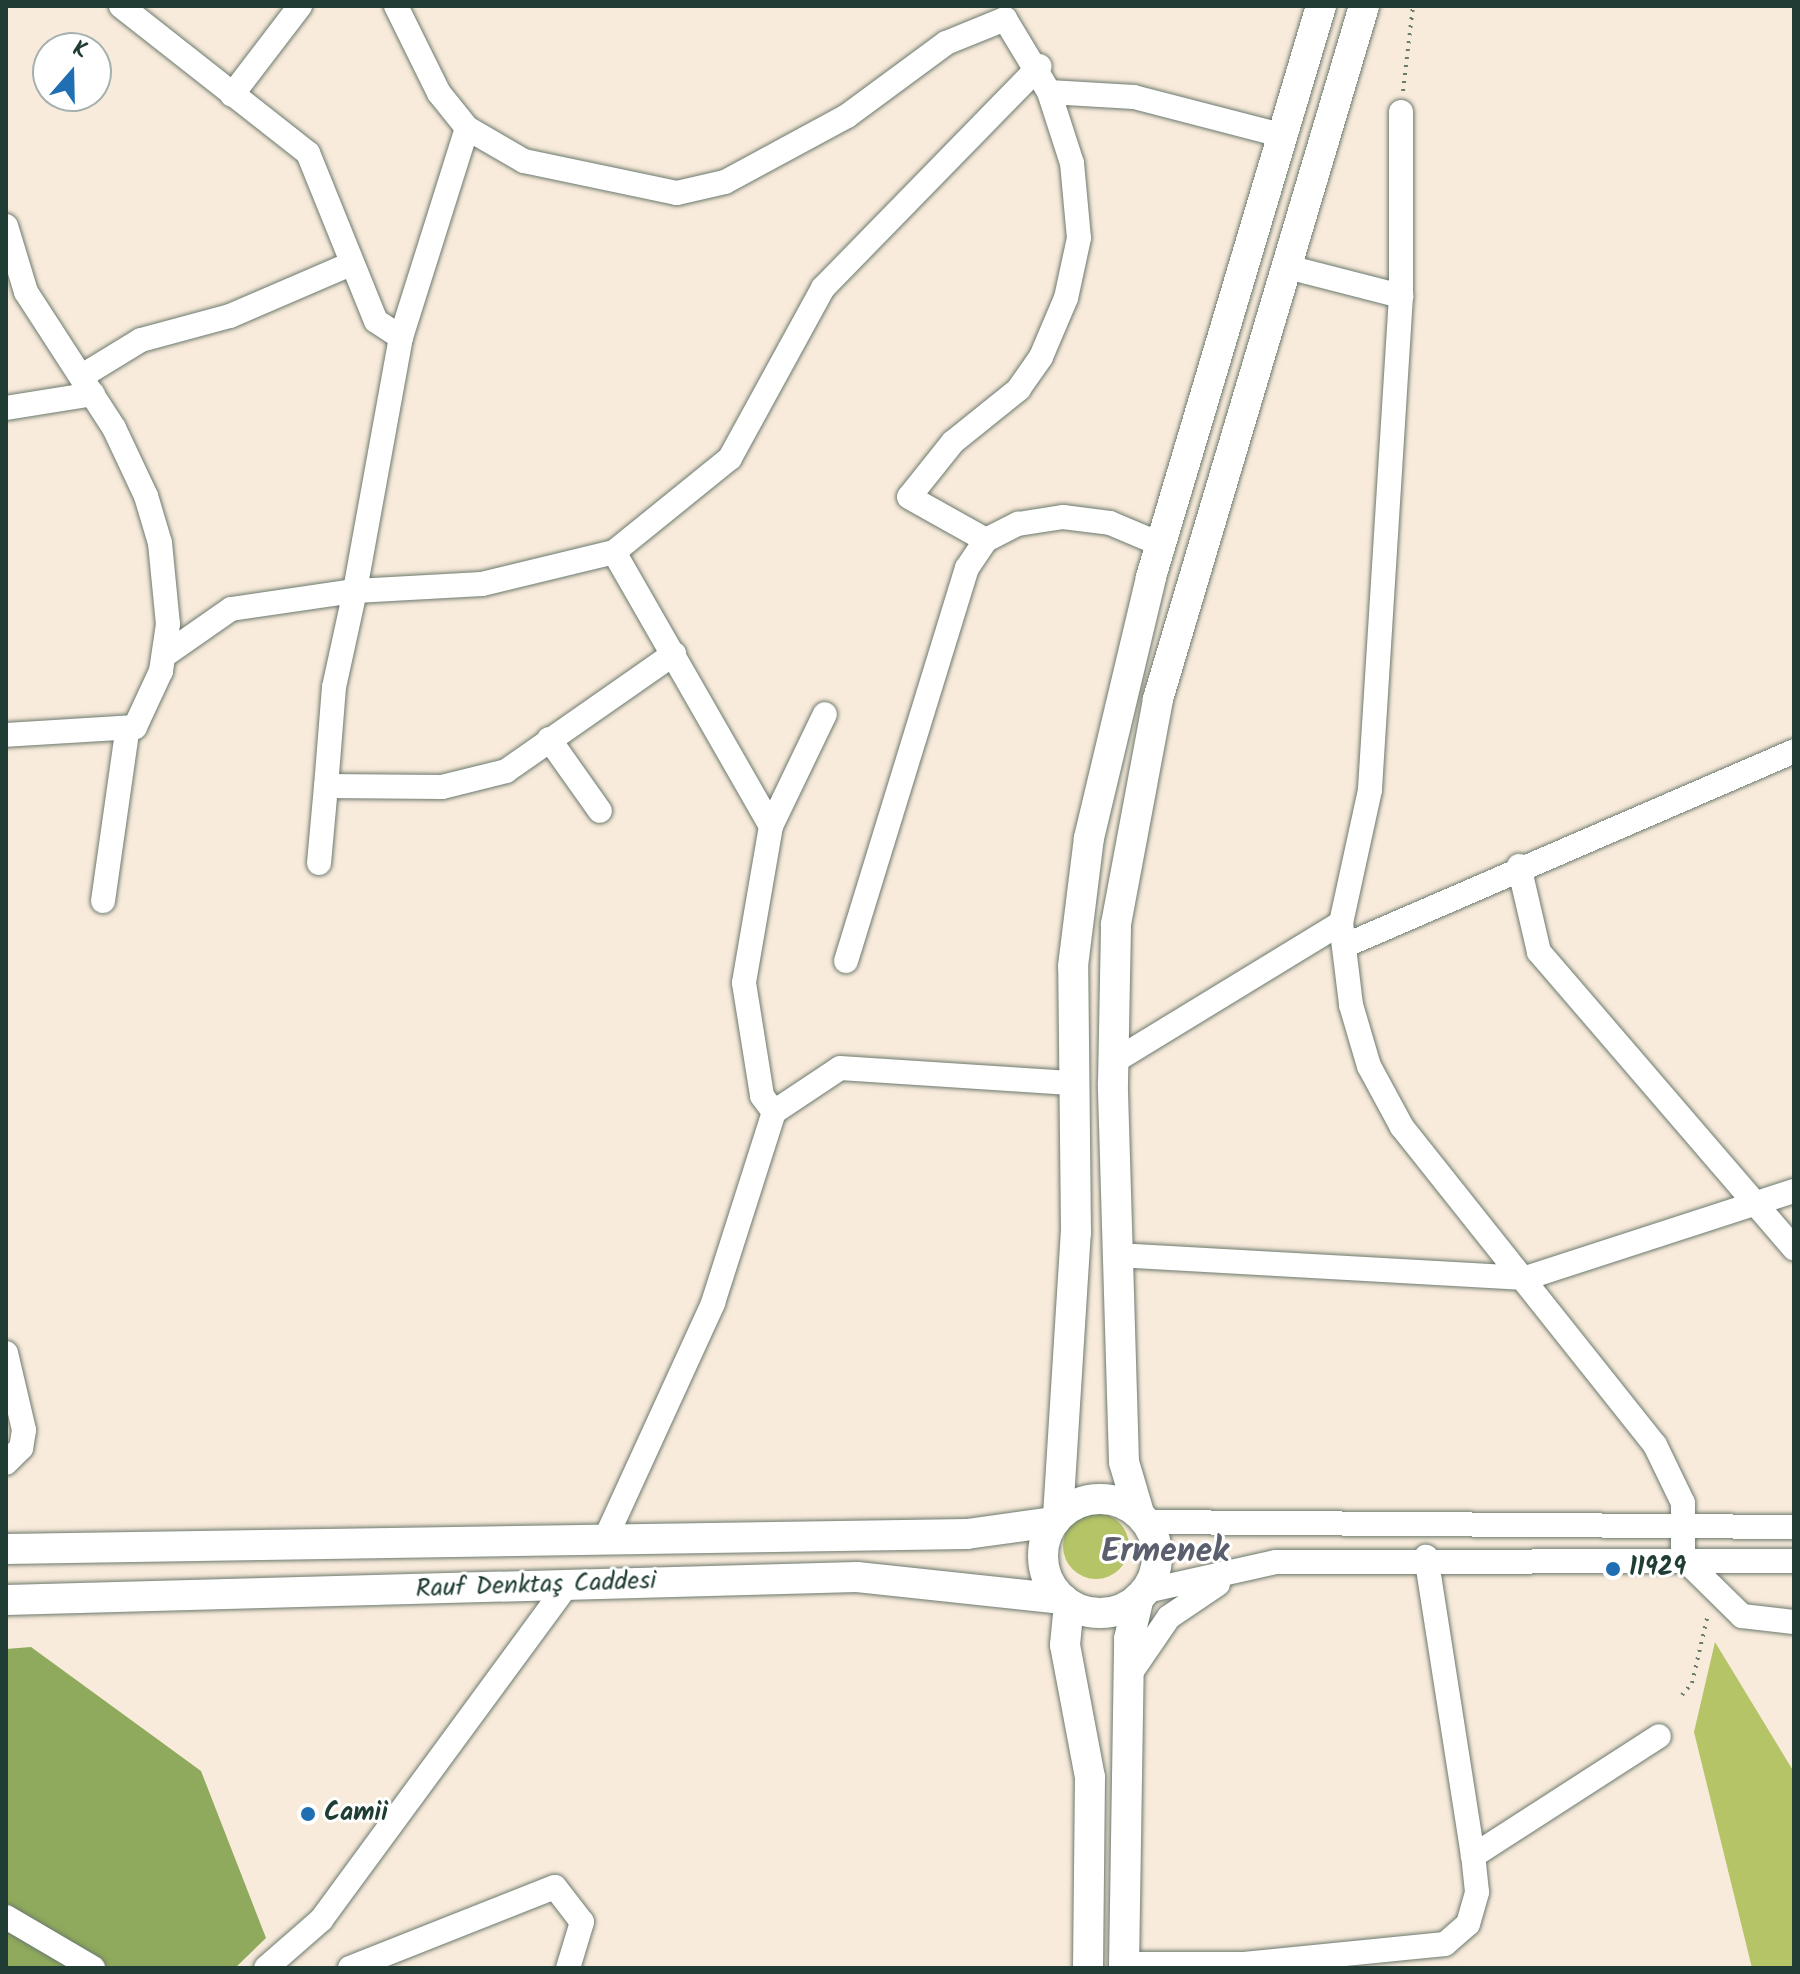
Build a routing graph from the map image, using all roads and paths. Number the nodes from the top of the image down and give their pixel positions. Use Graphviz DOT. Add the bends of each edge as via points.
graph roads {
  1 [pos="121,6"];
  2 [pos="300,6"];
  3 [pos="396,6"];
  4 [pos="1321,6"];
  5 [pos="1364,6"];
  6 [pos="1413,6"];
  7 [pos="1040,66"];
  8 [pos="1049,92"];
  9 [pos="232,95"];
  10 [pos="1401,112"];
  11 [pos="467,128"];
  12 [pos="1285,136"];
  13 [pos="6,226"];
  14 [pos="351,264"];
  15 [pos="1288,267"];
  16 [pos="1401,296"];
  17 [pos="401,337"];
  18 [pos="88,385"];
  19 [pos="6,408"];
  20 [pos="986,540"];
  21 [pos="1162,545"];
  22 [pos="614,552"];
  23 [pos="355,591"];
  24 [pos="674,654"];
  25 [pos="165,655"];
  26 [pos="825,714"];
  27 [pos="127,732"];
  28 [pos="6,735"];
  29 [pos="549,739"];
  30 [pos="1794,751"];
  31 [pos="326,786"];
  32 [pos="600,811"];
  33 [pos="771,826"];
  34 [pos="319,863"];
  35 [pos="1519,866"];
  36 [pos="103,901"];
  37 [pos="1342,934"];
  38 [pos="846,961"];
  39 [pos="1113,1062"];
  40 [pos="1071,1083"];
  41 [pos="774,1112"];
  42 [pos="1794,1191"];
  43 [pos="1754,1202"];
  44 [pos="1794,1248"];
  45 [pos="1133,1256"];
  46 [pos="1526,1278"];
  47 [pos="6,1353"];
  48 [pos="6,1463"];
  49 [pos="1142,1517"];
  50 [pos="1056,1519"];
  51 [pos="1685,1523"];
  52 [pos="1794,1527"];
  53 [pos="607,1535"];
  54 [pos="6,1549"];
  55 [pos="1426,1557"];
  56 [pos="1683,1558"];
  57 [pos="1794,1561"];
  58 [pos="1276,1562"];
  59 [pos="566,1586"];
  60 [pos="1714,1589"];
  61 [pos="1142,1594"];
  62 [pos="6,1600"];
  63 [pos="1066,1602"];
  64 [pos="1794,1622"];
  65 [pos="1130,1674"];
  66 [pos="1682,1695"];
  67 [pos="1659,1736"];
  68 [pos="1473,1856"];
  69 [pos="6,1917"];
  70 [pos="1124,1966"];
  71 [pos="93,1968"];
  72 [pos="266,1968"];
  73 [pos="350,1968"];
  74 [pos="568,1968"];
  75 [pos="1088,1968"];
  1 -- 9 [label="street"];
  2 -- 9 [label="street"];
  3 -- 11 [label="street" via="439,93"];
  4 -- 12 [label="main road"];
  5 -- 15 [label="main road"];
  6 -- 10 [label="path"];
  7 -- 8 [label="street"];
  7 -- 11 [label="street" via="1005,19 946,43 847,116 725,182 677,193 524,161"];
  7 -- 22 [label="street" via="823,288 730,458"];
  8 -- 12 [label="street" via="1134,97"];
  8 -- 20 [label="street" via="1072,163 1079,238 1066,298 1019,389 953,442 909,497"];
  9 -- 14 [label="street" via="308,153"];
  10 -- 16 [label="street"];
  11 -- 17 [label="street"];
  12 -- 21 [label="main road"];
  13 -- 18 [label="street" via="26,292"];
  14 -- 17 [label="street" via="376,321"];
  14 -- 18 [label="street" via="230,316 141,340"];
  15 -- 16 [label="street"];
  15 -- 39 [label="main road" via="1158,699 1116,924"];
  16 -- 37 [label="street" via="1370,790"];
  17 -- 23 [label="street"];
  18 -- 19 [label="street"];
  18 -- 25 [label="street" via="154,520 167,598"];
  20 -- 21 [label="street" via="1018,524 1063,517 1110,523"];
  20 -- 38 [label="street" via="967,568"];
  21 -- 40 [label="main road" via="1116,703 1089,838 1073,966"];
  22 -- 23 [label="street" via="482,584"];
  22 -- 24 [label="street"];
  23 -- 25 [label="street" via="231,609"];
  23 -- 31 [label="street" via="334,687"];
  24 -- 29 [label="street"];
  24 -- 33 [label="street"];
  25 -- 27 [label="street" via="141,720"];
  26 -- 33 [label="street"];
  27 -- 28 [label="street"];
  27 -- 36 [label="street"];
  29 -- 31 [label="street" via="506,771 464,784"];
  29 -- 32 [label="street"];
  30 -- 35 [label="street"];
  31 -- 34 [label="street"];
  33 -- 41 [label="street" via="744,983 762,1096"];
  35 -- 37 [label="street"];
  35 -- 43 [label="street" via="1539,952"];
  37 -- 39 [label="street"];
  37 -- 46 [label="street" via="1369,1066 1402,1127"];
  39 -- 49 [label="main road" via="1124,1462"];
  40 -- 41 [label="street" via="840,1068"];
  40 -- 50 [label="main road" via="1076,1233"];
  41 -- 53 [label="street" via="713,1303"];
  42 -- 43 [label="street"];
  43 -- 44 [label="street"];
  43 -- 46 [label="street"];
  45 -- 46 [label="street"];
  46 -- 51 [label="street" via="1655,1445 1683,1503"];
  47 -- 48 [label="street" via="24,1430 21,1448"];
  49 -- 50 [label="main road" via="1098,1498"];
  49 -- 51 [label="street"];
  49 -- 61 [label="main road" via="1157,1559"];
  50 -- 53 [label="main road, Rauf Denktaş Caddesi" via="967,1534"];
  50 -- 63 [label="main road" via="1043,1562"];
  51 -- 52 [label="street"];
  51 -- 56 [label="street"];
  53 -- 54 [label="main road, Rauf Denktaş Caddesi"];
  55 -- 56 [label="street"];
  55 -- 58 [label="street"];
  55 -- 68 [label="street"];
  56 -- 57 [label="street"];
  56 -- 60 [label="street"];
  58 -- 61 [label="street"];
  58 -- 65 [label="street" via="1196,1593 1146,1641"];
  59 -- 62 [label="main road, Rauf Denktaş Caddesi"];
  59 -- 63 [label="main road, Rauf Denktaş Caddesi" via="922,1578"];
  59 -- 72 [label="street" via="321,1920"];
  60 -- 64 [label="street" via="1742,1616"];
  60 -- 66 [label="path" via="1692,1683"];
  61 -- 63 [label="main road" via="1101,1613"];
  61 -- 65 [label="main road"];
  63 -- 75 [label="main road" via="1065,1645 1090,1777"];
  65 -- 70 [label="main road"];
  67 -- 68 [label="street"];
  68 -- 70 [label="street" via="1475,1909 1445,1944 1244,1964"];
  69 -- 71 [label="street"];
  73 -- 74 [label="street" via="555,1887 582,1922"];
}
